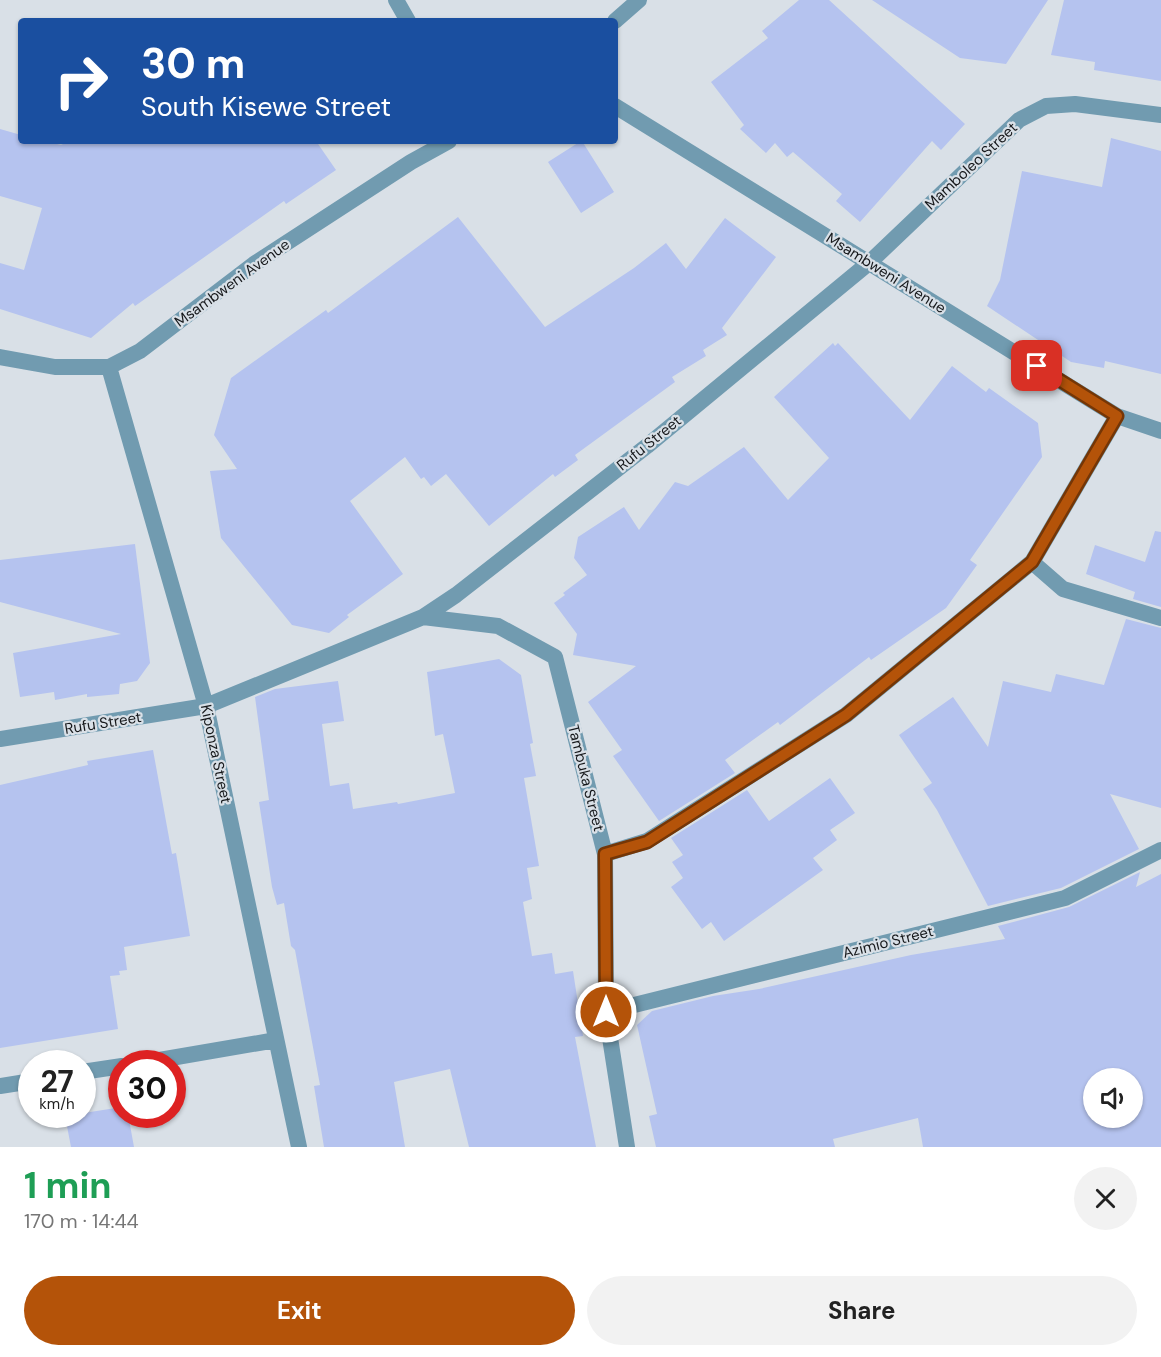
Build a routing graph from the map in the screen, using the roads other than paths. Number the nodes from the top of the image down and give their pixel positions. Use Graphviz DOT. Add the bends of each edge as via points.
graph roads {
  1 [pos="396,0"];
  2 [pos="639,0"];
  3 [pos="406,18"];
  4 [pos="618,18"];
  5 [pos="618,108"];
  6 [pos="1161,115"];
  7 [pos="444,144"];
  8 [pos="870,262"];
  9 [pos="0,357"];
  10 [pos="109,367"];
  11 [pos="1117,416"];
  12 [pos="1161,431"];
  13 [pos="1032,562"];
  14 [pos="423,616"];
  15 [pos="1161,618"];
  16 [pos="206,706"];
  17 [pos="0,739"];
  18 [pos="1161,850"];
  19 [pos="605,854"];
  20 [pos="606,1012"];
  21 [pos="276,1040"];
  22 [pos="186,1055"];
  23 [pos="18,1083"];
  24 [pos="0,1086"];
  25 [pos="299,1147"];
  26 [pos="627,1147"];
  1 -- 3 [label="street"];
  2 -- 4 [label="street"];
  5 -- 8 [label="street, Msambweni Avenue"];
  6 -- 8 [label="street, Mamboleo Street" via="1075,104 1046,106 1019,120"];
  7 -- 10 [label="street, Msambweni Avenue" via="254,264 140,351"];
  8 -- 11 [label="street, Msambweni Avenue"];
  8 -- 14 [label="street, Rufu Street" via="647,446 456,595"];
  9 -- 10 [label="street, Msambweni Avenue" via="55,367"];
  10 -- 16 [label="street, Kiponza Street"];
  11 -- 12 [label="street, Msambweni Avenue"];
  11 -- 13 [label="street"];
  13 -- 15 [label="street" via="1063,589"];
  13 -- 19 [label="street" via="846,715 647,842"];
  14 -- 16 [label="street, Rufu Street"];
  14 -- 19 [label="street, Tambuka Street" via="498,626 555,657"];
  16 -- 17 [label="street, Rufu Street"];
  16 -- 21 [label="street, Kiponza Street"];
  18 -- 20 [label="street, Azimio Street" via="1065,898"];
  19 -- 20 [label="street, Tambuka Street"];
  20 -- 26 [label="street, Tambuka Street"];
  21 -- 22 [label="street"];
  21 -- 25 [label="street, Kiponza Street"];
  23 -- 24 [label="street"];
}
